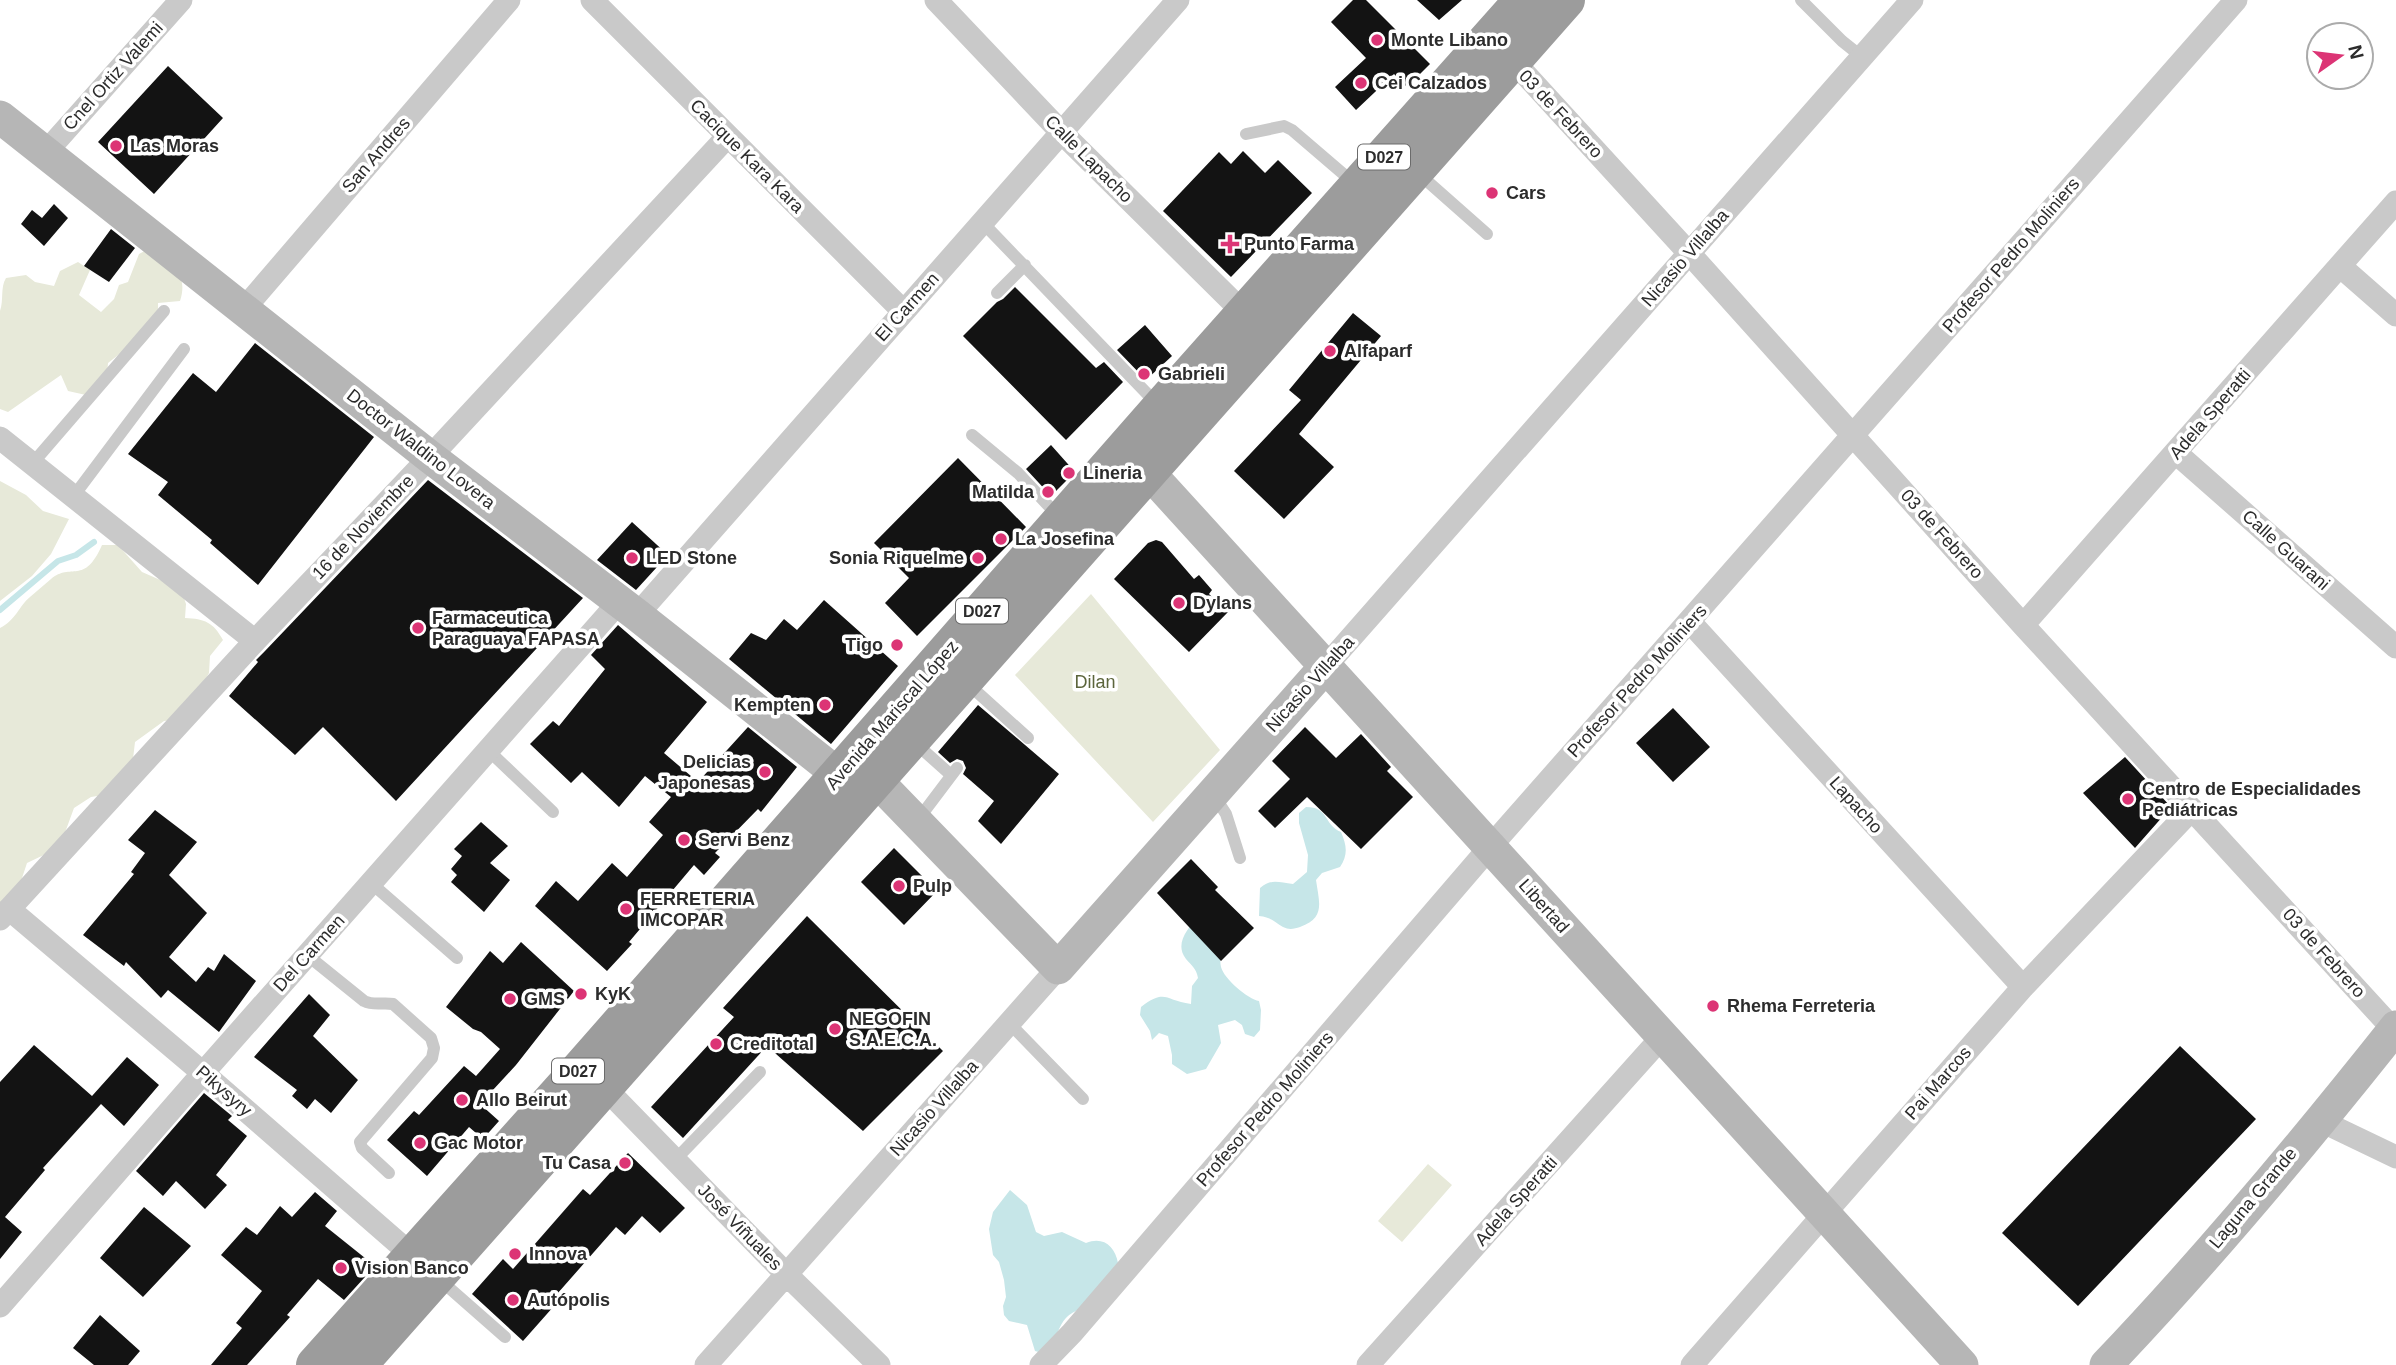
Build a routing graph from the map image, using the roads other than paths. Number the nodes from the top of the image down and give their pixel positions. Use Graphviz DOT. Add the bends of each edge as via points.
graph roads {
  1 [pos="181,0"];
  2 [pos="509,0"];
  3 [pos="592,0"];
  4 [pos="936,0"];
  5 [pos="1178,0"];
  6 [pos="1523,0"];
  7 [pos="1566,0"];
  8 [pos="1801,0"];
  9 [pos="1912,0"];
  10 [pos="2236,0"];
  11 [pos="1501,48"];
  12 [pos="1862,57"];
  13 [pos="2,120"];
  14 [pos="1062,134"];
  15 [pos="1246,134"];
  16 [pos="727,137"];
  17 [pos="46,152"];
  18 [pos="1415,171"];
  19 [pos="1358,187"];
  20 [pos="2396,202"];
  21 [pos="983,223"];
  22 [pos="1487,234"];
  23 [pos="1689,253"];
  24 [pos="1025,265"];
  25 [pos="2340,266"];
  26 [pos="997,293"];
  27 [pos="243,310"];
  28 [pos="164,311"];
  29 [pos="903,311"];
  30 [pos="1245,314"];
  31 [pos="2396,314"];
  32 [pos="184,349"];
  33 [pos="1160,408"];
  34 [pos="972,435"];
  35 [pos="1853,435"];
  36 [pos="0,438"];
  37 [pos="2176,453"];
  38 [pos="430,457"];
  39 [pos="1137,460"];
  40 [pos="32,464"];
  41 [pos="73,497"];
  42 [pos="1062,520"];
  43 [pos="628,608"];
  44 [pos="1690,622"];
  45 [pos="2023,625"];
  46 [pos="255,641"];
  47 [pos="2396,647"];
  48 [pos="1326,666"];
  49 [pos="964,681"];
  50 [pos="1028,738"];
  51 [pos="912,740"];
  52 [pos="488,750"];
  53 [pos="853,777"];
  54 [pos="1213,794"];
  55 [pos="2192,809"];
  56 [pos="553,812"];
  57 [pos="917,821"];
  58 [pos="1490,847"];
  59 [pos="1240,858"];
  60 [pos="370,883"];
  61 [pos="4,914"];
  62 [pos="307,955"];
  63 [pos="457,958"];
  64 [pos="1058,968"];
  65 [pos="2022,987"];
  66 [pos="1009,1023"];
  67 [pos="2395,1028"];
  68 [pos="1663,1036"];
  69 [pos="761,1072"];
  70 [pos="202,1073"];
  71 [pos="604,1087"];
  72 [pos="1083,1099"];
  73 [pos="2319,1121"];
  74 [pos="2396,1157"];
  75 [pos="675,1160"];
  76 [pos="389,1173"];
  77 [pos="1824,1213"];
  78 [pos="424,1266"];
  79 [pos="786,1274"];
  80 [pos="0,1306"];
  81 [pos="505,1337"];
  82 [pos="372,1355"];
  83 [pos="315,1365"];
  84 [pos="706,1365"];
  85 [pos="879,1365"];
  86 [pos="1041,1365"];
  87 [pos="1368,1365"];
  88 [pos="1692,1365"];
  89 [pos="1962,1365"];
  90 [pos="2106,1365"];
  1 -- 17 [label="street, Cnel Ortiz Valemi"];
  2 -- 27 [label="street, San Andres"];
  3 -- 16 [label="street, Cacique Kara Kara"];
  4 -- 14 [label="street, Calle Lapacho"];
  5 -- 14 [label="street, El Carmen"];
  6 -- 11 [label="highway, Avenida Mariscal López / D027"];
  7 -- 11 [label="highway, Avenida Mariscal López / D027"];
  8 -- 12 [label="lane"];
  9 -- 12 [label="street, Nicasio Villalba"];
  10 -- 35 [label="street, Profesor Pedro Moliniers"];
  11 -- 18 [label="highway, Avenida Mariscal López / D027"];
  11 -- 19 [label="highway, Avenida Mariscal López / D027"];
  11 -- 23 [label="street, 03 de Febrero"];
  12 -- 23 [label="street, Nicasio Villalba"];
  13 -- 17 [label="main road, Doctor Waldino Lovera"];
  14 -- 21 [label="street, El Carmen"];
  14 -- 30 [label="street, Calle Lapacho"];
  15 -- 19 [label="lane" via="1284,126"];
  16 -- 29 [label="street, Cacique Kara Kara"];
  16 -- 38 [label="street, 16 de Noviembre"];
  17 -- 27 [label="main road, Doctor Waldino Lovera"];
  18 -- 22 [label="lane"];
  18 -- 39 [label="highway, Avenida Mariscal López / D027"];
  19 -- 30 [label="highway, Avenida Mariscal López / D027"];
  20 -- 25 [label="street, Adela Speratti"];
  21 -- 24 [label="lane"];
  21 -- 29 [label="street, El Carmen"];
  23 -- 35 [label="street, 03 de Febrero"];
  23 -- 48 [label="street, Nicasio Villalba"];
  24 -- 26 [label="lane"];
  24 -- 33 [label="lane"];
  25 -- 31 [label="street"];
  25 -- 37 [label="street, Adela Speratti"];
  27 -- 38 [label="main road, Doctor Waldino Lovera"];
  28 -- 40 [label="lane"];
  29 -- 43 [label="street, El Carmen"];
  30 -- 33 [label="highway, Avenida Mariscal López / D027"];
  32 -- 41 [label="lane"];
  33 -- 39 [label="highway, Avenida Mariscal López / D027"];
  34 -- 42 [label="lane" via="1018,473"];
  35 -- 44 [label="street, Profesor Pedro Moliniers"];
  35 -- 45 [label="street, 03 de Febrero"];
  36 -- 40 [label="street"];
  37 -- 45 [label="street, Adela Speratti"];
  37 -- 47 [label="street, Calle Guarani"];
  38 -- 43 [label="main road, Doctor Waldino Lovera"];
  38 -- 46 [label="street, 16 de Noviembre"];
  39 -- 42 [label="highway, Avenida Mariscal López / D027"];
  39 -- 48 [label="main road, Libertad"];
  39 -- 49 [label="highway, Avenida Mariscal López / D027"];
  40 -- 41 [label="street"];
  41 -- 46 [label="street"];
  42 -- 53 [label="highway, Avenida Mariscal López / D027"];
  43 -- 52 [label="street, Del Carmen"];
  43 -- 53 [label="main road, Doctor Waldino Lovera"];
  44 -- 58 [label="street, Profesor Pedro Moliniers"];
  44 -- 65 [label="street, Lapacho"];
  45 -- 55 [label="street, 03 de Febrero"];
  46 -- 61 [label="street, 16 de Noviembre"];
  48 -- 54 [label="main road, Nicasio Villalba"];
  48 -- 58 [label="main road, Libertad"];
  49 -- 50 [label="lane" via="996,715"];
  49 -- 51 [label="highway, Avenida Mariscal López / D027"];
  51 -- 53 [label="highway, Avenida Mariscal López / D027"];
  51 -- 57 [label="lane" via="954,772"];
  52 -- 56 [label="lane"];
  52 -- 60 [label="street, Del Carmen"];
  53 -- 57 [label="main road, Doctor Waldino Lovera"];
  53 -- 71 [label="highway, Avenida Mariscal López / D027"];
  53 -- 78 [label="highway, Avenida Mariscal López / D027" via="582,1068"];
  54 -- 59 [label="lane" via="1226,814"];
  54 -- 64 [label="main road, Nicasio Villalba"];
  55 -- 65 [label="street, Pai Marcos"];
  55 -- 67 [label="street, 03 de Febrero"];
  57 -- 64 [label="main road, Doctor Waldino Lovera"];
  58 -- 68 [label="main road, Libertad"];
  58 -- 86 [label="street, Profesor Pedro Moliniers"];
  60 -- 62 [label="street, Del Carmen"];
  60 -- 63 [label="lane"];
  61 -- 70 [label="street, Pikysyry"];
  62 -- 70 [label="street, Del Carmen"];
  62 -- 76 [label="lane" via="364,1001 393,1004 431,1038 432,1058 360,1142"];
  64 -- 66 [label="street, Nicasio Villalba"];
  65 -- 77 [label="street, Pai Marcos"];
  66 -- 72 [label="lane"];
  66 -- 79 [label="street, Nicasio Villalba"];
  67 -- 73 [label="main road, Laguna Grande"];
  68 -- 77 [label="main road, Libertad"];
  68 -- 87 [label="street, Adela Speratti"];
  69 -- 75 [label="lane"];
  70 -- 78 [label="street, Pikysyry"];
  70 -- 80 [label="street, Del Carmen"];
  71 -- 75 [label="street, José Viñuales"];
  71 -- 78 [label="highway, Avenida Mariscal López / D027"];
  73 -- 74 [label="street"];
  73 -- 90 [label="main road, Laguna Grande"];
  75 -- 79 [label="street, José Viñuales"];
  77 -- 88 [label="street, Pai Marcos"];
  77 -- 89 [label="main road, Libertad"];
  78 -- 81 [label="lane"];
  78 -- 82 [label="highway, Avenida Mariscal López / D027"];
  78 -- 83 [label="highway, Avenida Mariscal López / D027"];
  79 -- 84 [label="street, Nicasio Villalba"];
  79 -- 85 [label="street, José Viñuales"];
}
